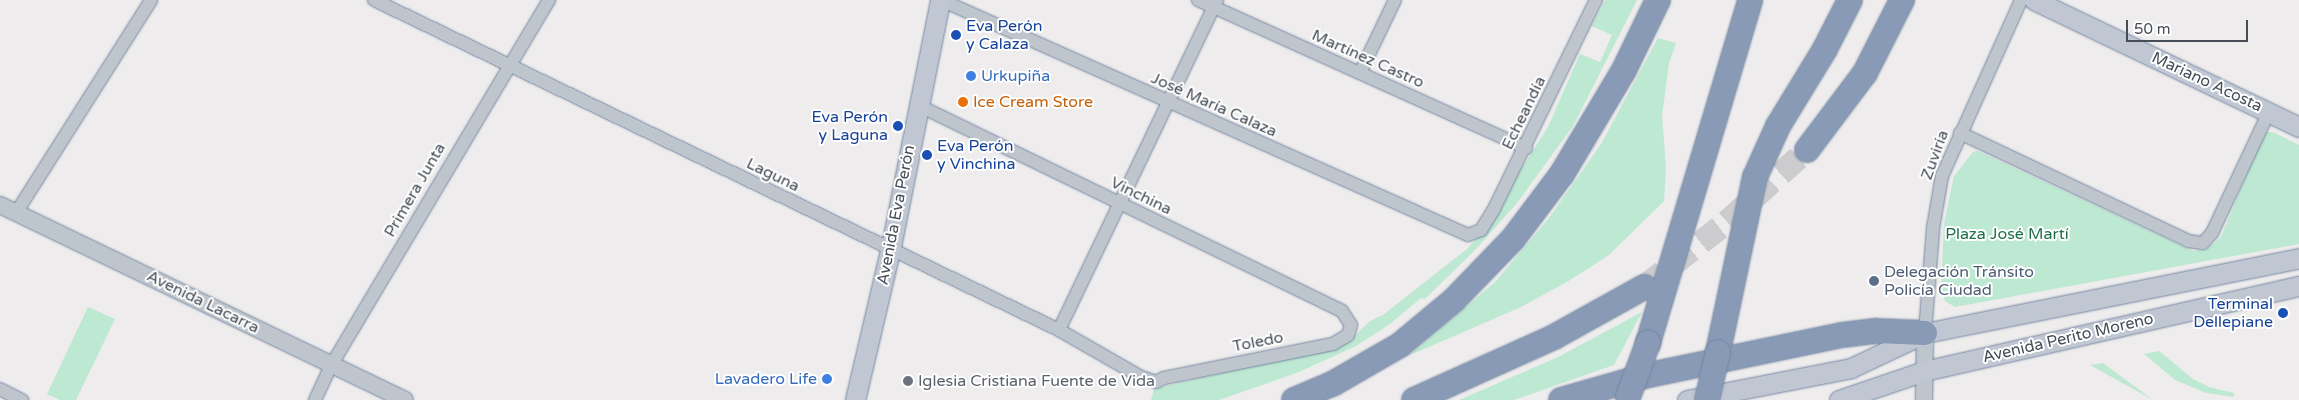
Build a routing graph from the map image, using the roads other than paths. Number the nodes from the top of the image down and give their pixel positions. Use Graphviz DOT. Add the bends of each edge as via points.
graph roads {
  1 [pos="151,0"];
  2 [pos="374,0"];
  3 [pos="549,0"];
  4 [pos="941,0"];
  5 [pos="1198,0"];
  6 [pos="1395,0"];
  7 [pos="1595,0"];
  8 [pos="1658,0"];
  9 [pos="1750,0"];
  10 [pos="1850,0"];
  11 [pos="1902,0"];
  12 [pos="2021,0"];
  13 [pos="2034,0"];
  14 [pos="1215,4"];
  15 [pos="508,64"];
  16 [pos="1360,73"];
  17 [pos="1168,102"];
  18 [pos="917,106"];
  19 [pos="2269,112"];
  20 [pos="2299,126"];
  21 [pos="1960,133"];
  22 [pos="1526,148"];
  23 [pos="1807,150"];
  24 [pos="1121,204"];
  25 [pos="0,205"];
  26 [pos="16,213"];
  27 [pos="1474,234"];
  28 [pos="890,251"];
  29 [pos="2299,258"];
  30 [pos="2299,286"];
  31 [pos="1644,287"];
  32 [pos="1349,318"];
  33 [pos="1060,330"];
  34 [pos="1925,333"];
  35 [pos="332,364"];
  36 [pos="1924,371"];
  37 [pos="1156,382"];
  38 [pos="0,389"];
  39 [pos="1628,399"];
  40 [pos="22,400"];
  41 [pos="315,400"];
  42 [pos="405,400"];
  43 [pos="855,400"];
  44 [pos="1294,400"];
  45 [pos="1414,400"];
  46 [pos="1561,400"];
  47 [pos="1687,400"];
  48 [pos="1707,400"];
  49 [pos="1839,400"];
  50 [pos="1924,400"];
  1 -- 26 [label="street"];
  2 -- 15 [label="street, Laguna"];
  3 -- 15 [label="street, Primera Junta"];
  4 -- 17 [label="street, José María Calaza"];
  4 -- 18 [label="main road, Avenida Eva Perón"];
  5 -- 14 [label="street, Martínez Castro"];
  6 -- 16 [label="street"];
  7 -- 22 [label="street, Echeandía"];
  8 -- 44 [label="highway" via="1624,70 1562,174 1513,239 1454,300 1400,345 1334,383"];
  9 -- 39 [label="highway, bridge" via="1648,343"];
  10 -- 48 [label="highway, bridge" via="1825,49 1778,126 1755,177"];
  11 -- 23 [label="highway" via="1865,73"];
  12 -- 21 [label="street, Zuviría"];
  13 -- 19 [label="main road, Mariano Acosta"];
  14 -- 16 [label="street, Martínez Castro"];
  14 -- 17 [label="street"];
  15 -- 28 [label="street, Laguna"];
  15 -- 35 [label="street, Primera Junta"];
  16 -- 22 [label="street, Martínez Castro"];
  17 -- 24 [label="street"];
  17 -- 27 [label="street, José María Calaza" via="1460,234"];
  18 -- 24 [label="street, Vinchina"];
  18 -- 28 [label="main road, Avenida Eva Perón"];
  19 -- 20 [label="main road, Mariano Acosta"];
  19 -- 21 [label="street" via="2212,233 2203,243 2188,242"];
  21 -- 34 [label="street, Zuviría" via="1942,176 1937,201"];
  22 -- 27 [label="street, Echeandía" via="1494,209 1481,230"];
  24 -- 32 [label="street, Vinchina" via="1342,311"];
  24 -- 33 [label="street"];
  25 -- 26 [label="street, Avenida Lacarra"];
  26 -- 35 [label="street, Avenida Lacarra"];
  28 -- 33 [label="street, Laguna"];
  28 -- 43 [label="main road, Avenida Eva Perón"];
  29 -- 34 [label="main road, Avenida Perito Moreno"];
  30 -- 36 [label="main road, Avenida Perito Moreno"];
  31 -- 45 [label="highway" via="1554,337"];
  32 -- 37 [label="street, Toledo" via="1348,335 1333,344"];
  33 -- 37 [label="street, Laguna" via="1141,377"];
  34 -- 36 [label="street"];
  34 -- 46 [label="highway" via="1877,331 1842,335 1649,375"];
  34 -- 47 [label="main road, Avenida Perito Moreno" via="1851,368"];
  35 -- 41 [label="street, Primera Junta"];
  35 -- 42 [label="street, Avenida Lacarra"];
  36 -- 49 [label="main road, Avenida Perito Moreno"];
  36 -- 50 [label="street"];
  38 -- 40 [label="street"];
}
